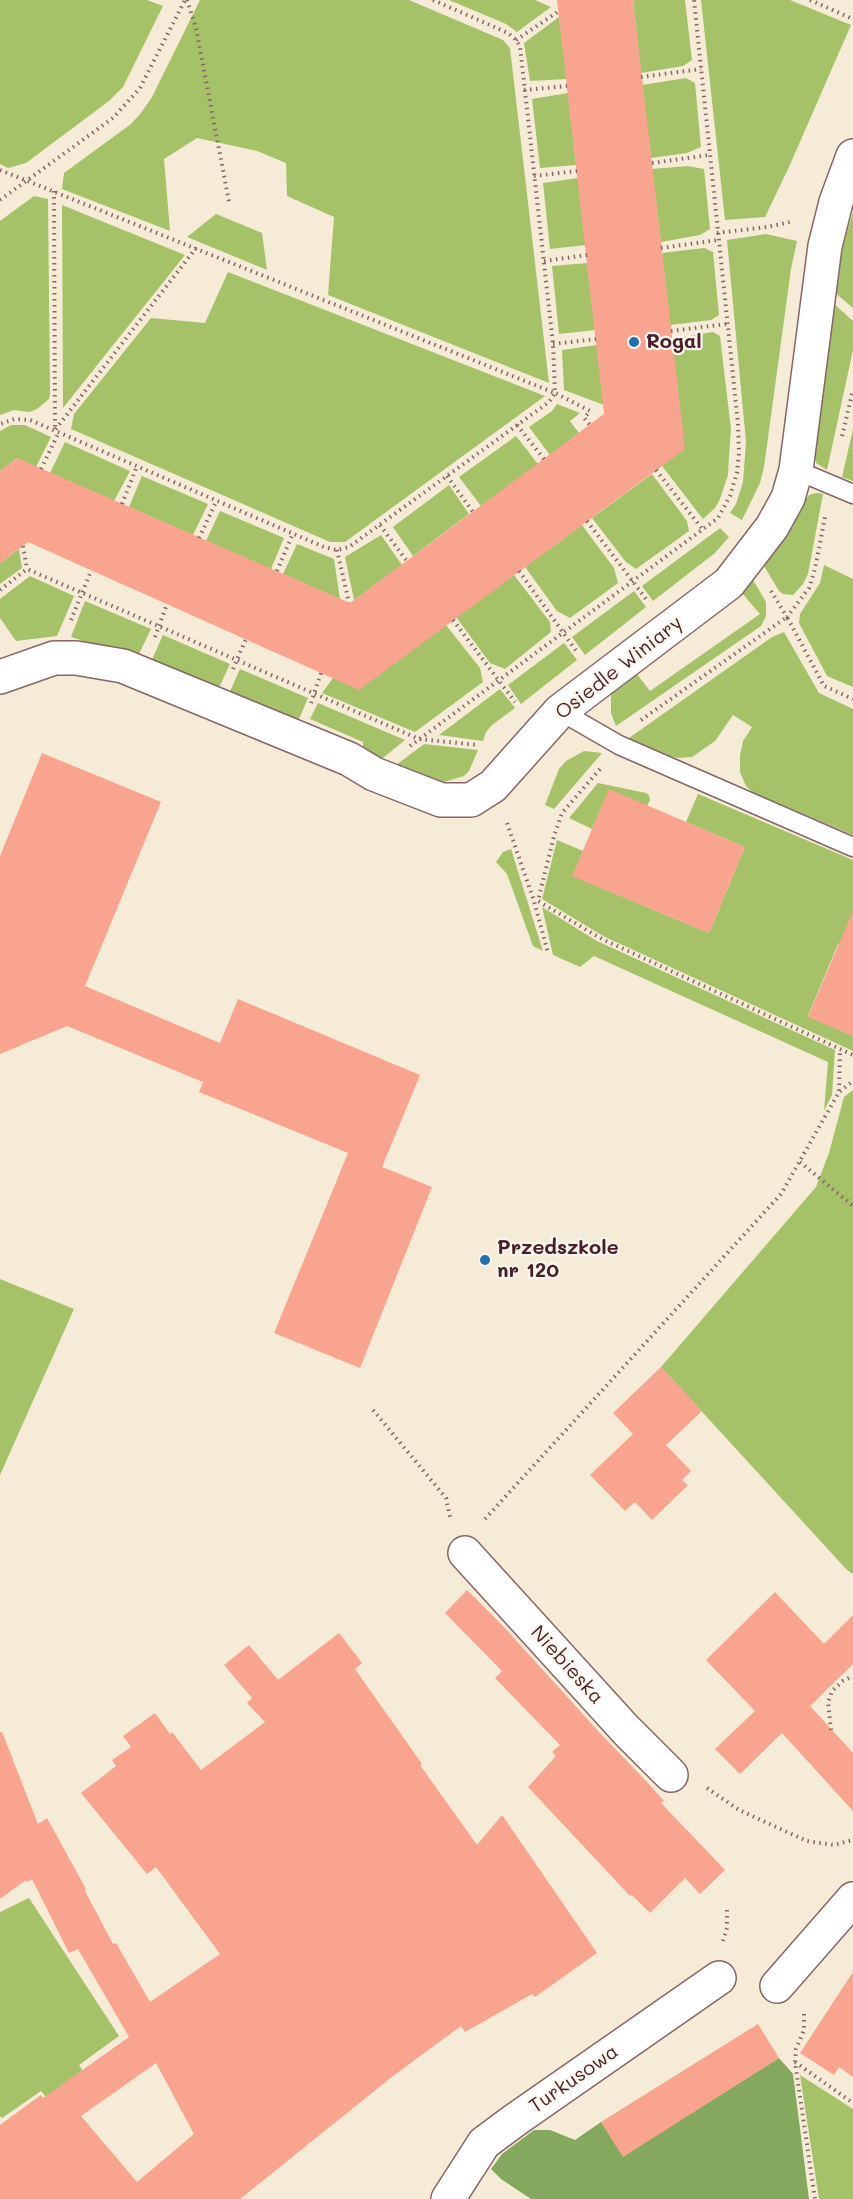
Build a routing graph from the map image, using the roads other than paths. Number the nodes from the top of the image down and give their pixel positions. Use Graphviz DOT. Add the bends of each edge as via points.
graph roads {
  1 [pos="853,156"];
  2 [pos="796,470"];
  3 [pos="853,494"];
  4 [pos="0,677"];
  5 [pos="560,711"];
  6 [pos="853,847"];
  7 [pos="465,1553"];
  8 [pos="671,1774"];
  9 [pos="853,1899"];
  10 [pos="719,1978"];
  11 [pos="777,1986"];
  12 [pos="448,2199"];
  1 -- 2 [label="street, Osiedle Winiary" via="825,246"];
  2 -- 3 [label="lane"];
  2 -- 5 [label="street, Osiedle Winiary" via="788,498 772,527 729,583"];
  4 -- 5 [label="street, Osiedle Winiary" via="54,658 123,666 441,800 471,800 503,775"];
  5 -- 6 [label="lane" via="619,745"];
  7 -- 8 [label="street, Niebieska"];
  9 -- 11 [label="street"];
  10 -- 12 [label="street, Turkusowa" via="484,2143"];
}
